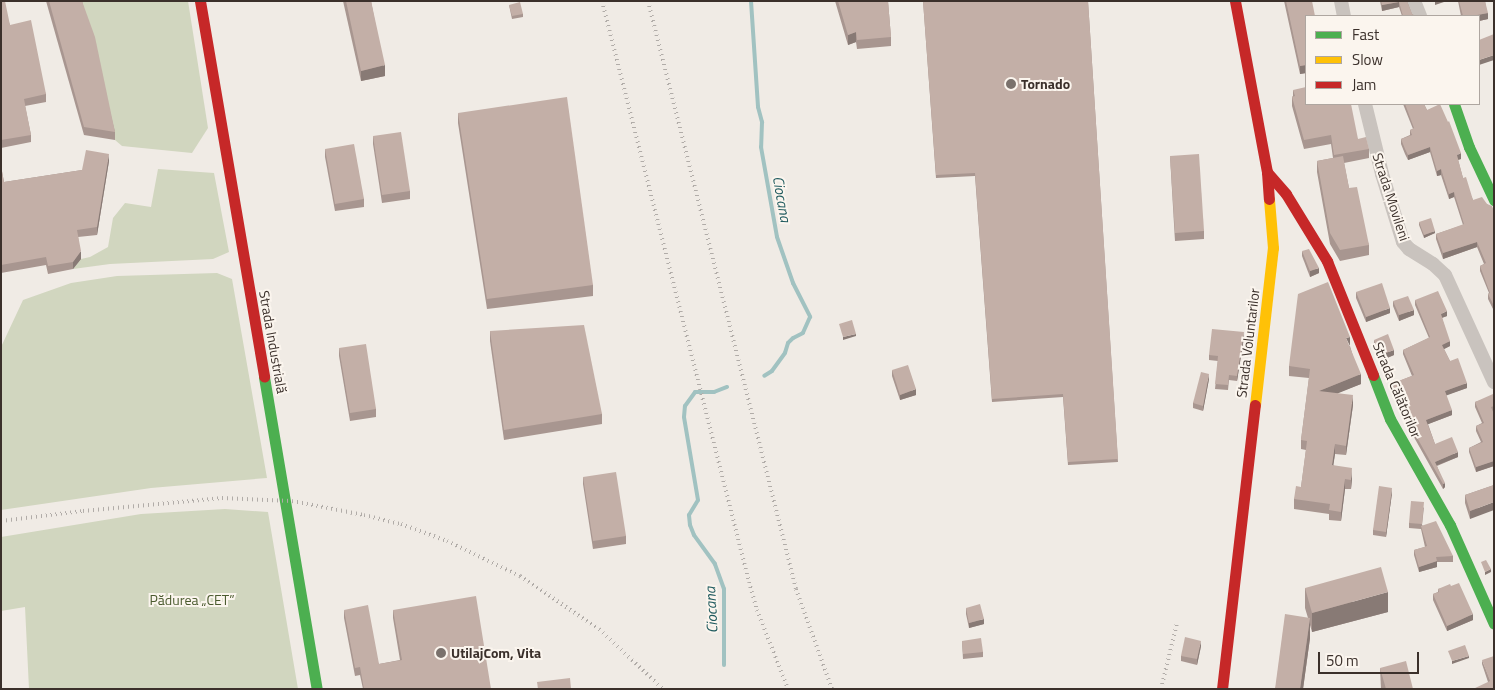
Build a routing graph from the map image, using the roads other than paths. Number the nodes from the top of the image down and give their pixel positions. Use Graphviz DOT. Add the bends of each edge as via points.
graph roads {
  1 [pos="200,1"];
  2 [pos="1235,1"];
  3 [pos="1341,1"];
  4 [pos="1414,1"];
  5 [pos="1344,15"];
  6 [pos="1420,15"];
  7 [pos="1365,105"];
  8 [pos="1454,105"];
  9 [pos="1267,172"];
  10 [pos="1494,200"];
  11 [pos="1494,382"];
  12 [pos="1494,624"];
  13 [pos="317,689"];
  14 [pos="1222,689"];
  1 -- 13 [label="main road, Strada Industrială"];
  2 -- 9 [label="main road, Strada Voluntarilor"];
  3 -- 5 [label="street"];
  4 -- 6 [label="street"];
  7 -- 11 [label="street, Strada Movileni" via="1403,242 1445,276"];
  8 -- 10 [label="main road" via="1469,147"];
  9 -- 12 [label="main road, Strada Călătorilor" via="1286,194 1326,261 1348,308 1390,419 1450,525"];
  9 -- 14 [label="main road, Strada Voluntarilor" via="1272,215 1271,274"];
}
